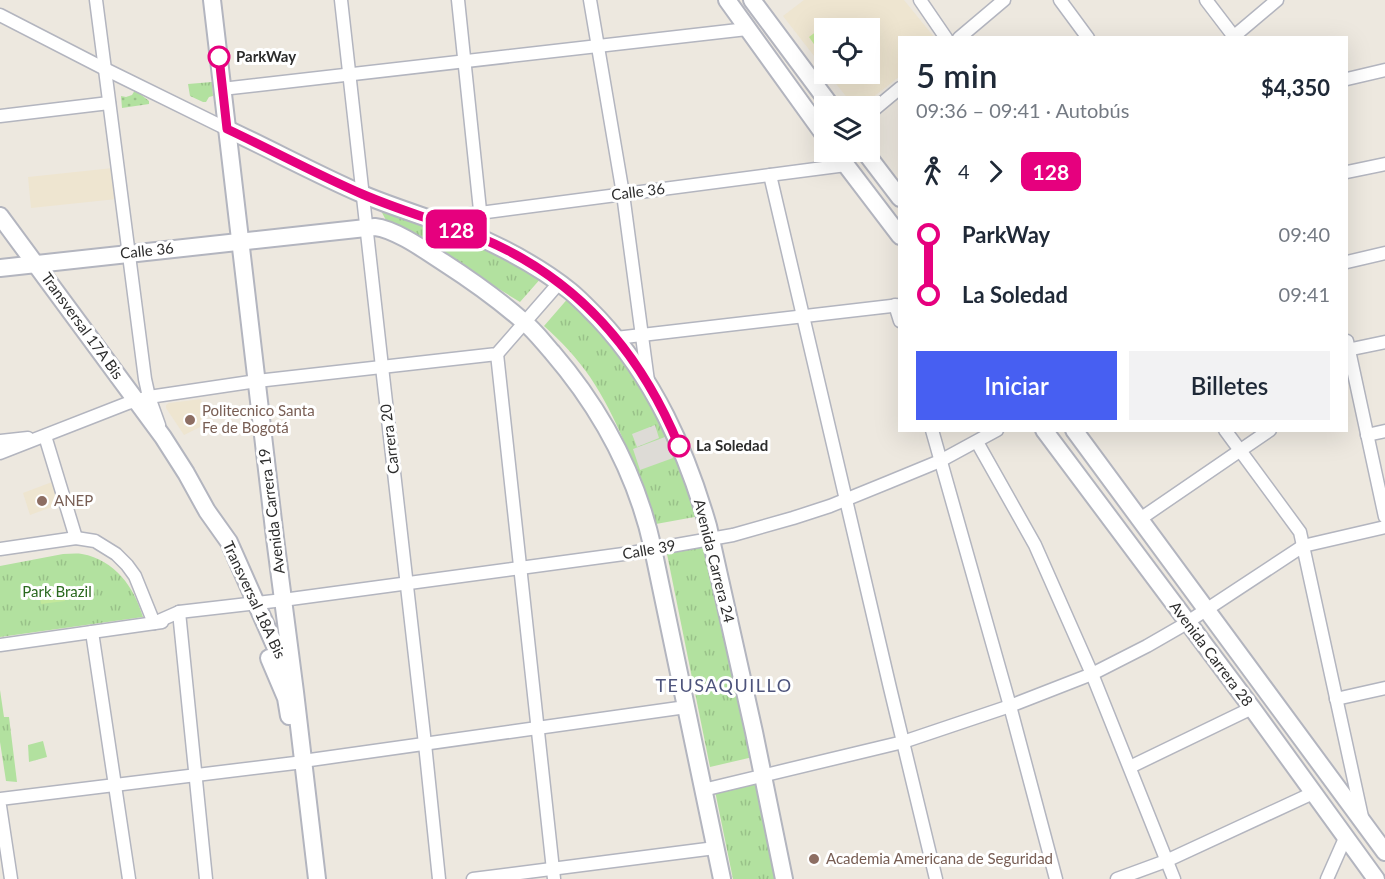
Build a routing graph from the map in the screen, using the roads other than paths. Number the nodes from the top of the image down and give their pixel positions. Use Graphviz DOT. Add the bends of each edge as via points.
graph roads {
  1 [pos="96,0"];
  2 [pos="212,0"];
  3 [pos="341,0"];
  4 [pos="458,0"];
  5 [pos="590,0"];
  6 [pos="727,0"];
  7 [pos="752,0"];
  8 [pos="920,0"];
  9 [pos="1004,0"];
  10 [pos="1060,0"];
  11 [pos="1206,0"];
  12 [pos="1277,0"];
  13 [pos="0,15"];
  14 [pos="747,28"];
  15 [pos="945,36"];
  16 [pos="961,36"];
  17 [pos="1087,36"];
  18 [pos="1233,36"];
  19 [pos="1235,36"];
  20 [pos="597,45"];
  21 [pos="464,61"];
  22 [pos="105,69"];
  23 [pos="1385,70"];
  24 [pos="350,74"];
  25 [pos="1348,79"];
  26 [pos="222,89"];
  27 [pos="898,90"];
  28 [pos="824,96"];
  29 [pos="110,104"];
  30 [pos="880,105"];
  31 [pos="0,116"];
  32 [pos="814,121"];
  33 [pos="227,129"];
  34 [pos="824,162"];
  35 [pos="844,162"];
  36 [pos="873,162"];
  37 [pos="1385,164"];
  38 [pos="1348,172"];
  39 [pos="770,175"];
  40 [pos="363,194"];
  41 [pos="623,194"];
  42 [pos="898,195"];
  43 [pos="480,213"];
  44 [pos="0,216"];
  45 [pos="430,219"];
  46 [pos="366,227"];
  47 [pos="898,233"];
  48 [pos="483,239"];
  49 [pos="240,241"];
  50 [pos="129,253"];
  51 [pos="1385,254"];
  52 [pos="1348,262"];
  53 [pos="36,263"];
  54 [pos="0,268"];
  55 [pos="559,283"];
  56 [pos="898,305"];
  57 [pos="802,316"];
  58 [pos="525,322"];
  59 [pos="642,335"];
  60 [pos="616,338"];
  61 [pos="1385,342"];
  62 [pos="1348,347"];
  63 [pos="497,354"];
  64 [pos="382,367"];
  65 [pos="257,381"];
  66 [pos="1351,382"];
  67 [pos="649,384"];
  68 [pos="143,399"];
  69 [pos="1385,431"];
  70 [pos="933,432"];
  71 [pos="994,432"];
  72 [pos="1045,432"];
  73 [pos="1075,432"];
  74 [pos="1226,432"];
  75 [pos="1267,432"];
  76 [pos="1367,435"];
  77 [pos="45,436"];
  78 [pos="164,437"];
  79 [pos="977,442"];
  80 [pos="1,447"];
  81 [pos="1239,451"];
  82 [pos="940,461"];
  83 [pos="847,499"];
  84 [pos="1385,517"];
  85 [pos="1140,519"];
  86 [pos="1385,527"];
  87 [pos="76,538"];
  88 [pos="711,539"];
  89 [pos="1303,546"];
  90 [pos="0,549"];
  91 [pos="653,549"];
  92 [pos="519,568"];
  93 [pos="407,583"];
  94 [pos="283,600"];
  95 [pos="253,607"];
  96 [pos="1206,610"];
  97 [pos="180,616"];
  98 [pos="1187,622"];
  99 [pos="154,623"];
  100 [pos="92,632"];
  101 [pos="0,645"];
  102 [pos="1092,675"];
  103 [pos="1385,688"];
  104 [pos="289,692"];
  105 [pos="1336,699"];
  106 [pos="1010,706"];
  107 [pos="686,707"];
  108 [pos="1252,708"];
  109 [pos="537,729"];
  110 [pos="903,742"];
  111 [pos="425,744"];
  112 [pos="299,762"];
  113 [pos="1130,767"];
  114 [pos="196,774"];
  115 [pos="763,776"];
  116 [pos="114,785"];
  117 [pos="703,790"];
  118 [pos="1313,793"];
  119 [pos="0,799"];
  120 [pos="0,806"];
  121 [pos="1363,821"];
  122 [pos="1346,837"];
  123 [pos="715,848"];
  124 [pos="1385,852"];
  125 [pos="1166,861"];
  126 [pos="553,874"];
  127 [pos="10,879"];
  128 [pos="129,879"];
  129 [pos="206,879"];
  130 [pos="306,879"];
  131 [pos="317,879"];
  132 [pos="439,879"];
  133 [pos="473,879"];
  134 [pos="722,879"];
  135 [pos="784,879"];
  136 [pos="936,879"];
  137 [pos="1056,879"];
  138 [pos="1117,879"];
  139 [pos="1174,879"];
  140 [pos="1328,879"];
  141 [pos="1376,879"];
  1 -- 22 [label="street"];
  2 -- 26 [label="main road, Avenida Carrera 19"];
  3 -- 24 [label="street, Carrera 20"];
  4 -- 21 [label="street"];
  5 -- 20 [label="street"];
  6 -- 14 [label="main road"];
  7 -- 28 [label="main road"];
  8 -- 15 [label="street"];
  9 -- 16 [label="street"];
  10 -- 17 [label="street"];
  11 -- 18 [label="street"];
  12 -- 19 [label="street"];
  13 -- 22 [label="street"];
  14 -- 20 [label="street"];
  14 -- 32 [label="main road"];
  20 -- 21 [label="street"];
  20 -- 41 [label="street"];
  21 -- 24 [label="street"];
  21 -- 43 [label="street"];
  22 -- 29 [label="street"];
  22 -- 33 [label="street"];
  23 -- 25 [label="street"];
  24 -- 26 [label="street"];
  24 -- 40 [label="street, Carrera 20"];
  26 -- 33 [label="main road, Avenida Carrera 19"];
  27 -- 30 [label="street"];
  29 -- 31 [label="street"];
  29 -- 50 [label="street"];
  33 -- 40 [label="main road, Avenida Carrera 24"];
  33 -- 49 [label="main road, Avenida Carrera 19"];
  34 -- 39 [label="street, Calle 36"];
  35 -- 47 [label="main road"];
  36 -- 42 [label="main road"];
  37 -- 38 [label="street"];
  39 -- 41 [label="street, Calle 36"];
  39 -- 57 [label="street"];
  40 -- 45 [label="main road, Avenida Carrera 24"];
  40 -- 46 [label="street, Carrera 20"];
  41 -- 43 [label="street, Calle 36"];
  41 -- 59 [label="street"];
  43 -- 45 [label="street, Calle 36"];
  43 -- 48 [label="street"];
  44 -- 53 [label="main road, Transversal 17A Bis"];
  45 -- 48 [label="main road, Avenida Carrera 24"];
  46 -- 49 [label="main road, Calle 36"];
  46 -- 58 [label="main road, Calle 36" via="384,228 434,256"];
  46 -- 64 [label="street, Carrera 20"];
  48 -- 55 [label="main road, Avenida Carrera 24" via="533,264"];
  49 -- 50 [label="main road, Calle 36"];
  49 -- 65 [label="main road, Avenida Carrera 19"];
  50 -- 53 [label="main road, Calle 36"];
  50 -- 68 [label="street"];
  51 -- 52 [label="street"];
  53 -- 54 [label="main road, Calle 36"];
  53 -- 68 [label="main road, Transversal 17A Bis"];
  55 -- 58 [label="street"];
  55 -- 60 [label="main road, Avenida Carrera 24"];
  56 -- 57 [label="street"];
  57 -- 59 [label="street"];
  57 -- 83 [label="street"];
  58 -- 63 [label="street"];
  58 -- 91 [label="main road" via="580,386 607,429 641,504"];
  59 -- 60 [label="street"];
  59 -- 67 [label="street"];
  60 -- 67 [label="main road, Avenida Carrera 24"];
  61 -- 62 [label="street"];
  62 -- 66 [label="street"];
  63 -- 64 [label="street"];
  63 -- 92 [label="street"];
  64 -- 65 [label="street"];
  64 -- 93 [label="street, Carrera 20"];
  65 -- 68 [label="street"];
  65 -- 94 [label="main road, Avenida Carrera 19"];
  66 -- 76 [label="street"];
  67 -- 88 [label="main road, Avenida Carrera 24" via="679,443"];
  68 -- 77 [label="street"];
  68 -- 78 [label="main road, Transversal 17A Bis"];
  69 -- 76 [label="street"];
  70 -- 82 [label="street"];
  71 -- 79 [label="street, Calle 39"];
  72 -- 98 [label="main road, Avenida Carrera 28"];
  73 -- 85 [label="main road, Avenida Carrera 28"];
  74 -- 81 [label="street"];
  75 -- 81 [label="street"];
  76 -- 84 [label="street"];
  77 -- 80 [label="street"];
  77 -- 87 [label="street"];
  78 -- 95 [label="main road, Transversal 18A Bis" via="207,511"];
  79 -- 82 [label="street, Calle 39"];
  79 -- 102 [label="street" via="1035,545"];
  81 -- 85 [label="street"];
  81 -- 89 [label="street" via="1300,532"];
  82 -- 83 [label="street, Calle 39"];
  82 -- 106 [label="street"];
  83 -- 88 [label="street, Calle 39"];
  83 -- 110 [label="street"];
  85 -- 96 [label="main road, Avenida Carrera 28"];
  86 -- 89 [label="street"];
  87 -- 90 [label="street"];
  87 -- 99 [label="street" via="95,541 127,565"];
  88 -- 91 [label="street, Calle 39"];
  88 -- 115 [label="main road, Avenida Carrera 24"];
  89 -- 96 [label="street"];
  89 -- 105 [label="street"];
  91 -- 92 [label="street, Calle 39"];
  91 -- 107 [label="main road"];
  92 -- 93 [label="street, Calle 39"];
  92 -- 109 [label="street"];
  93 -- 94 [label="street, Calle 39"];
  93 -- 111 [label="street, Carrera 20"];
  94 -- 95 [label="street, Calle 39"];
  94 -- 104 [label="main road, Avenida Carrera 19"];
  95 -- 97 [label="street, Calle 39"];
  95 -- 104 [label="main road, Transversal 18A Bis"];
  96 -- 98 [label="street"];
  96 -- 121 [label="main road, Avenida Carrera 28"];
  97 -- 99 [label="street, Calle 39"];
  97 -- 114 [label="street"];
  98 -- 102 [label="street"];
  98 -- 108 [label="main road, Avenida Carrera 28"];
  99 -- 100 [label="street, Calle 39"];
  100 -- 101 [label="street, Calle 39"];
  100 -- 116 [label="street"];
  102 -- 106 [label="street"];
  102 -- 113 [label="street"];
  103 -- 105 [label="street"];
  104 -- 112 [label="main road, Avenida Carrera 19"];
  105 -- 121 [label="street"];
  106 -- 110 [label="street"];
  106 -- 137 [label="street"];
  107 -- 109 [label="street"];
  107 -- 117 [label="main road"];
  108 -- 113 [label="street"];
  108 -- 118 [label="main road, Avenida Carrera 28"];
  109 -- 111 [label="street"];
  109 -- 126 [label="street"];
  110 -- 115 [label="street"];
  110 -- 136 [label="street"];
  111 -- 112 [label="street"];
  111 -- 132 [label="street, Carrera 20"];
  112 -- 114 [label="street"];
  112 -- 130 [label="main road, Avenida Carrera 19"];
  112 -- 131 [label="main road, Avenida Carrera 19"];
  113 -- 125 [label="street"];
  114 -- 116 [label="street"];
  114 -- 129 [label="street"];
  115 -- 117 [label="street"];
  115 -- 135 [label="main road, Avenida Carrera 24"];
  116 -- 119 [label="street"];
  116 -- 128 [label="street"];
  117 -- 123 [label="main road"];
  118 -- 122 [label="main road, Avenida Carrera 28"];
  118 -- 125 [label="street"];
  120 -- 127 [label="street"];
  121 -- 124 [label="main road, Avenida Carrera 28"];
  122 -- 140 [label="street"];
  122 -- 141 [label="main road, Avenida Carrera 28"];
  123 -- 126 [label="street"];
  123 -- 134 [label="main road"];
  125 -- 138 [label="street"];
  125 -- 139 [label="street"];
  126 -- 133 [label="street"];
}
